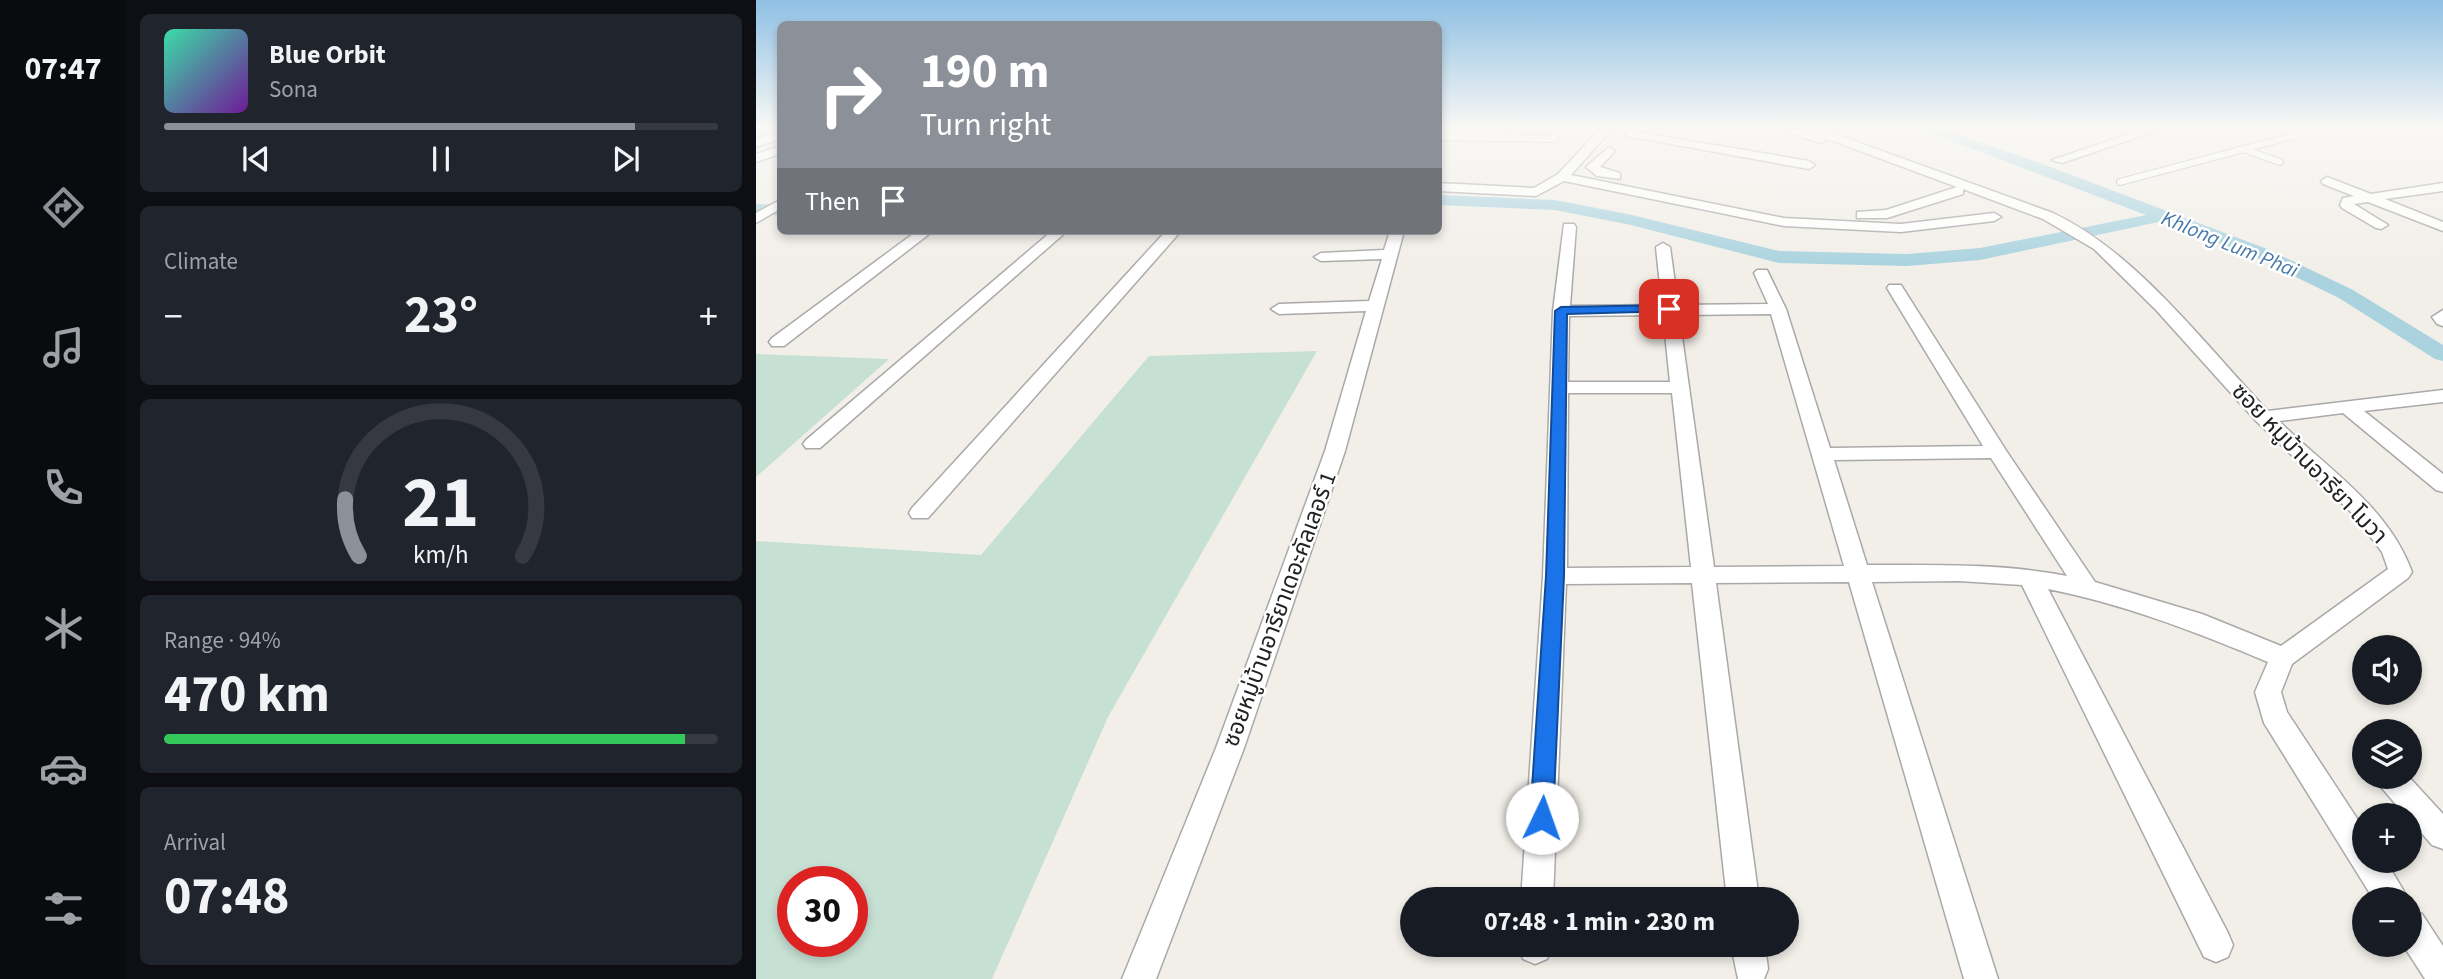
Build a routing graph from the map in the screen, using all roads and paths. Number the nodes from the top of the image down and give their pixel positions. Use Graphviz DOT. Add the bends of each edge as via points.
graph roads {
  1 [pos="1564,175"];
  2 [pos="1615,175"];
  3 [pos="1912,175"];
  4 [pos="1927,175"];
  5 [pos="1962,175"];
  6 [pos="2148,175"];
  7 [pos="1562,177"];
  8 [pos="2327,181"];
  9 [pos="2120,182"];
  10 [pos="1442,187"];
  11 [pos="2443,187"];
  12 [pos="1958,191"];
  13 [pos="2369,198"];
  14 [pos="777,206"];
  15 [pos="2053,208"];
  16 [pos="1994,217"];
  17 [pos="777,220"];
  18 [pos="756,222"];
  19 [pos="2054,224"];
  20 [pos="2381,225"];
  21 [pos="1569,227"];
  22 [pos="2443,227"];
  23 [pos="921,235"];
  24 [pos="1055,235"];
  25 [pos="1170,235"];
  26 [pos="1393,243"];
  27 [pos="1663,247"];
  28 [pos="1321,257"];
  29 [pos="1762,273"];
  30 [pos="1895,288"];
  31 [pos="1375,306"];
  32 [pos="1279,309"];
  33 [pos="1669,309"];
  34 [pos="1778,309"];
  35 [pos="1561,311"];
  36 [pos="2443,315"];
  37 [pos="2443,321"];
  38 [pos="778,342"];
  39 [pos="1559,387"];
  40 [pos="1680,387"];
  41 [pos="2443,396"];
  42 [pos="2347,407"];
  43 [pos="2263,416"];
  44 [pos="813,444"];
  45 [pos="1997,452"];
  46 [pos="1822,454"];
  47 [pos="2443,485"];
  48 [pos="920,513"];
  49 [pos="1860,572"];
  50 [pos="1704,575"];
  51 [pos="1555,576"];
  52 [pos="2030,577"];
  53 [pos="2087,588"];
  54 [pos="2283,657"];
  55 [pos="2401,789"];
  56 [pos="2443,835"];
  57 [pos="2352,836"];
  58 [pos="1538,887"];
  59 [pos="1741,887"];
  60 [pos="2422,942"];
  61 [pos="2216,945"];
  62 [pos="2440,967"];
  63 [pos="1139,979"];
  64 [pos="1981,979"];
  1 -- 7 [label="street"];
  2 -- 12 [label="street" via="1785,212 1888,214"];
  3 -- 12 [label="street"];
  4 -- 19 [label="street"];
  5 -- 15 [label="street"];
  6 -- 9 [label="lane"];
  7 -- 10 [label="street" via="1527,193"];
  7 -- 16 [label="street" via="1784,222 1901,228"];
  8 -- 13 [label="street"];
  11 -- 13 [label="street"];
  12 -- 19 [label="street"];
  13 -- 20 [label="street" via="2348,201 2347,205"];
  13 -- 22 [label="street"];
  14 -- 18 [label="street"];
  17 -- 18 [label="street"];
  19 -- 43 [label="street, ซอย หมูบ้านอารียา โมวา" via="2126,273"];
  21 -- 35 [label="street"];
  23 -- 38 [label="street"];
  24 -- 44 [label="street"];
  25 -- 48 [label="street"];
  26 -- 28 [label="street"];
  26 -- 31 [label="street, ซอยหมู่บ้านอารียาเดอะคัลเลอร์ 1"];
  27 -- 33 [label="street"];
  29 -- 34 [label="street"];
  30 -- 45 [label="street"];
  31 -- 32 [label="street"];
  31 -- 63 [label="street, ซอยหมู่บ้านอารียาเดอะคัลเลอร์ 1" via="1335,451 1230,748"];
  33 -- 34 [label="street"];
  33 -- 35 [label="street"];
  33 -- 40 [label="street"];
  34 -- 46 [label="street"];
  35 -- 39 [label="street"];
  36 -- 37 [label="street"];
  39 -- 40 [label="street"];
  39 -- 51 [label="street"];
  40 -- 50 [label="street"];
  41 -- 42 [label="street"];
  42 -- 43 [label="street"];
  42 -- 47 [label="street"];
  43 -- 54 [label="street, ซอย หมูบ้านอารียา โมวา" via="2365,514 2397,556 2400,572"];
  45 -- 46 [label="street"];
  45 -- 53 [label="street"];
  46 -- 49 [label="street"];
  49 -- 50 [label="street"];
  49 -- 52 [label="street"];
  49 -- 64 [label="street"];
  50 -- 51 [label="street"];
  50 -- 59 [label="street"];
  51 -- 58 [label="street"];
  52 -- 53 [label="street"];
  52 -- 61 [label="street"];
  53 -- 54 [label="street" via="2193,621"];
  54 -- 57 [label="street" via="2268,692 2274,715"];
  55 -- 56 [label="street"];
  60 -- 62 [label="street"];
}
